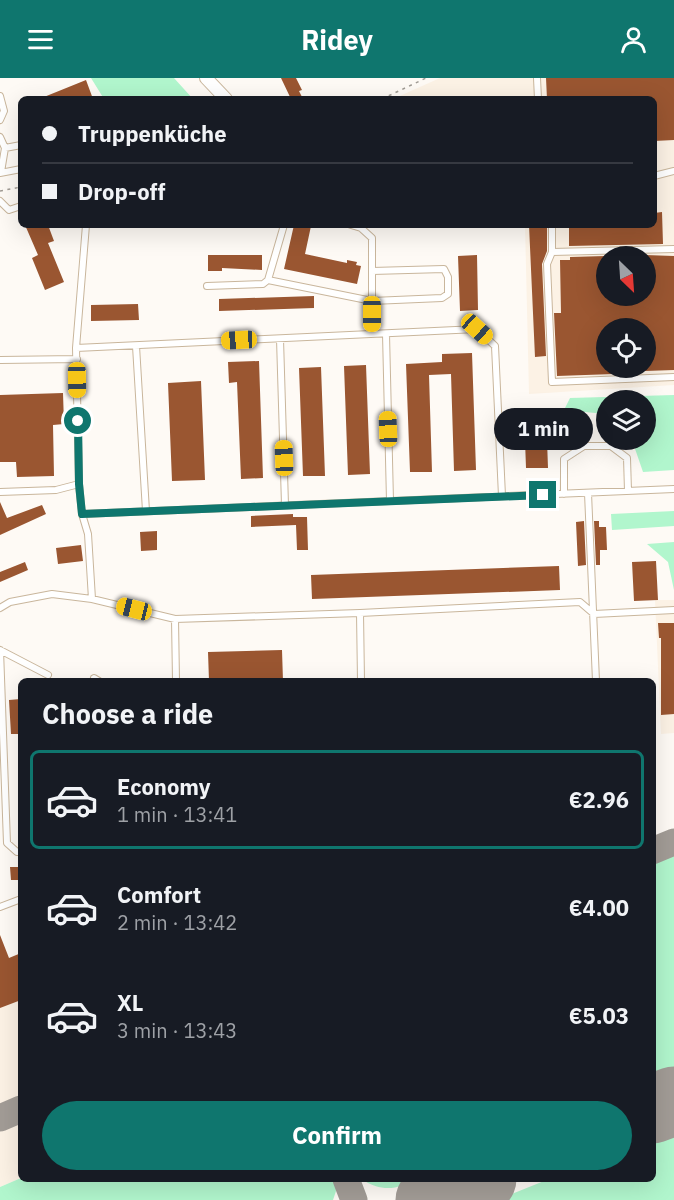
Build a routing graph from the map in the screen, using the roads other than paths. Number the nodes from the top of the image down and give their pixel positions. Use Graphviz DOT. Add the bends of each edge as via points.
graph roads {
  1 [pos="206,78"];
  2 [pos="537,78"];
  3 [pos="0,96"];
  4 [pos="223,96"];
  5 [pos="538,96"];
  6 [pos="0,120"];
  7 [pos="0,137"];
  8 [pos="18,146"];
  9 [pos="5,148"];
  10 [pos="18,170"];
  11 [pos="674,171"];
  12 [pos="0,173"];
  13 [pos="657,175"];
  14 [pos="0,201"];
  15 [pos="18,207"];
  16 [pos="86,228"];
  17 [pos="283,228"];
  18 [pos="361,228"];
  19 [pos="552,228"];
  20 [pos="674,249"];
  21 [pos="552,252"];
  22 [pos="372,271"];
  23 [pos="268,280"];
  24 [pos="207,286"];
  25 [pos="372,301"];
  26 [pos="372,334"];
  27 [pos="386,334"];
  28 [pos="280,339"];
  29 [pos="136,346"];
  30 [pos="76,348"];
  31 [pos="77,359"];
  32 [pos="0,360"];
  33 [pos="674,377"];
  34 [pos="79,484"];
  35 [pos="674,489"];
  36 [pos="628,491"];
  37 [pos="0,492"];
  38 [pos="588,493"];
  39 [pos="564,494"];
  40 [pos="502,496"];
  41 [pos="390,501"];
  42 [pos="285,506"];
  43 [pos="146,511"];
  44 [pos="82,514"];
  45 [pos="92,598"];
  46 [pos="0,608"];
  47 [pos="674,610"];
  48 [pos="360,613"];
  49 [pos="594,614"];
  50 [pos="175,619"];
  51 [pos="0,650"];
  52 [pos="48,675"];
  53 [pos="177,678"];
  54 [pos="361,678"];
  55 [pos="596,678"];
  56 [pos="18,852"];
  57 [pos="18,900"];
  58 [pos="0,907"];
  1 -- 4 [label="street"];
  2 -- 5 [label="lane"];
  3 -- 6 [label="lane" via="4,111"];
  7 -- 9 [label="lane"];
  8 -- 9 [label="lane"];
  9 -- 12 [label="lane"];
  10 -- 12 [label="lane"];
  11 -- 13 [label="lane"];
  14 -- 15 [label="lane" via="9,210"];
  16 -- 30 [label="lane"];
  17 -- 23 [label="lane"];
  18 -- 22 [label="lane" via="372,238"];
  19 -- 21 [label="lane"];
  20 -- 21 [label="lane"];
  21 -- 33 [label="lane" via="547,264 552,382"];
  22 -- 25 [label="lane"];
  22 -- 25 [label="lane" via="444,270 448,277 448,294 442,298"];
  23 -- 24 [label="lane" via="263,284"];
  23 -- 25 [label="lane"];
  25 -- 26 [label="lane"];
  26 -- 27 [label="lane"];
  26 -- 28 [label="lane"];
  27 -- 40 [label="lane" via="477,329 495,346"];
  27 -- 41 [label="lane"];
  28 -- 29 [label="lane"];
  28 -- 42 [label="lane"];
  29 -- 30 [label="lane"];
  29 -- 43 [label="lane"];
  30 -- 31 [label="lane"];
  31 -- 32 [label="lane"];
  31 -- 34 [label="lane"];
  34 -- 37 [label="lane" via="56,490"];
  34 -- 44 [label="lane"];
  35 -- 36 [label="lane"];
  36 -- 38 [label="lane"];
  36 -- 39 [label="lane" via="627,458 611,446 584,446 564,459"];
  38 -- 39 [label="lane"];
  38 -- 49 [label="lane"];
  39 -- 40 [label="lane"];
  40 -- 41 [label="lane"];
  41 -- 42 [label="lane"];
  42 -- 43 [label="lane"];
  43 -- 44 [label="lane"];
  44 -- 45 [label="lane" via="88,534"];
  45 -- 46 [label="lane" via="52,594 10,602"];
  45 -- 50 [label="lane"];
  47 -- 49 [label="lane"];
  48 -- 49 [label="lane" via="580,602"];
  48 -- 50 [label="lane"];
  48 -- 54 [label="lane"];
  49 -- 55 [label="lane"];
  50 -- 53 [label="lane"];
  51 -- 52 [label="lane"];
  51 -- 56 [label="lane" via="7,843"];
  57 -- 58 [label="lane"];
}
